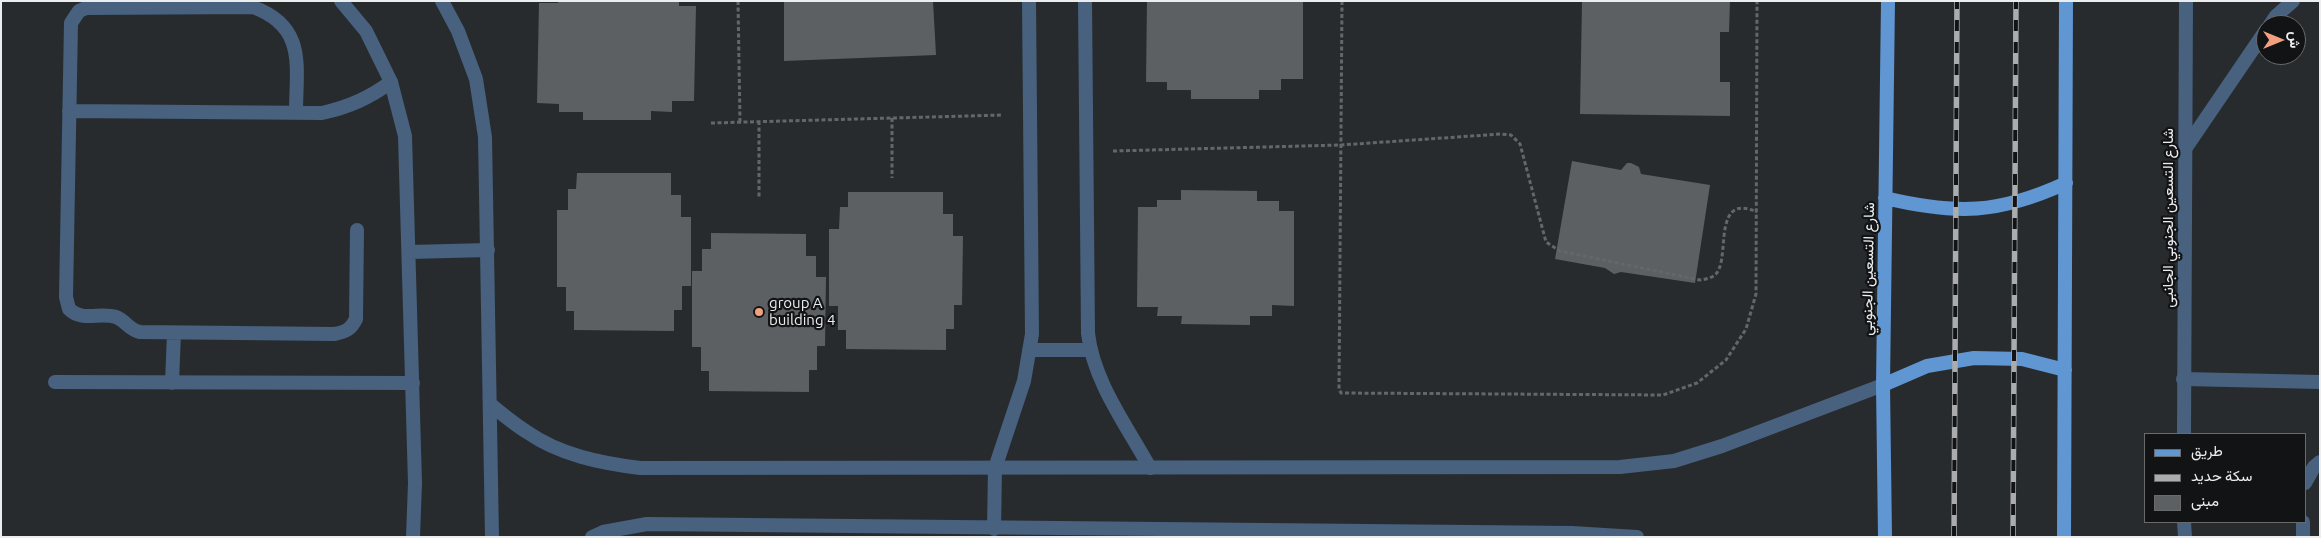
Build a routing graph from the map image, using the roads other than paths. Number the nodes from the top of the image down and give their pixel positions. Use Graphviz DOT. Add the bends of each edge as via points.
graph roads {
  1 [pos="341,1"];
  2 [pos="442,1"];
  3 [pos="1029,1"];
  4 [pos="1085,1"];
  5 [pos="1888,1"];
  6 [pos="2066,1"];
  7 [pos="2186,1"];
  8 [pos="2293,1"];
  9 [pos="2277,15"];
  10 [pos="2256,45"];
  11 [pos="391,82"];
  12 [pos="69,111"];
  13 [pos="296,113"];
  14 [pos="2185,149"];
  15 [pos="2066,183"];
  16 [pos="1885,198"];
  17 [pos="357,230"];
  18 [pos="488,250"];
  19 [pos="410,252"];
  20 [pos="174,333"];
  21 [pos="1029,350"];
  22 [pos="1090,350"];
  23 [pos="2065,370"];
  24 [pos="2184,379"];
  25 [pos="55,382"];
  26 [pos="2320,382"];
  27 [pos="172,383"];
  28 [pos="413,384"];
  29 [pos="1883,385"];
  30 [pos="490,404"];
  31 [pos="2184,433"];
  32 [pos="2320,462"];
  33 [pos="995,468"];
  34 [pos="1150,468"];
  35 [pos="2306,481"];
  36 [pos="2184,523"];
  37 [pos="2303,523"];
  38 [pos="994,529"];
  39 [pos="1572,535"];
  40 [pos="413,537"];
  41 [pos="492,537"];
  42 [pos="592,537"];
  43 [pos="1637,537"];
  44 [pos="1885,537"];
  45 [pos="2064,537"];
  46 [pos="2185,537"];
  47 [pos="2303,537"];
  1 -- 11 [label="street" via="366,31"];
  2 -- 18 [label="street" via="458,31 476,79 485,137"];
  3 -- 21 [label="street" via="1032,334"];
  4 -- 22 [label="street"];
  5 -- 16 [label="main road, شارع التسعين الجنوبي"];
  6 -- 15 [label="main road"];
  7 -- 14 [label="street, شارع التسعين الجنوبي الجانبى"];
  8 -- 9 [label="street"];
  10 -- 14 [label="street"];
  11 -- 13 [label="street" via="347,108 322,113"];
  11 -- 19 [label="street" via="405,136"];
  12 -- 13 [label="street"];
  12 -- 13 [label="street" via="70,23 79,11 86,8 253,7 281,22 290,35 296,50"];
  12 -- 20 [label="street" via="66,296 69,309 80,316 116,317 134,331"];
  14 -- 24 [label="street, شارع التسعين الجنوبي الجانبى"];
  15 -- 16 [label="main road" via="2034,198 1998,207 1960,210 1922,207"];
  15 -- 23 [label="main road"];
  16 -- 29 [label="main road, شارع التسعين الجنوبي"];
  17 -- 20 [label="street" via="356,319 344,333"];
  18 -- 19 [label="street"];
  18 -- 30 [label="street"];
  19 -- 28 [label="street"];
  20 -- 27 [label="street"];
  21 -- 22 [label="street"];
  21 -- 33 [label="street" via="1024,381"];
  22 -- 34 [label="street" via="1103,384"];
  23 -- 29 [label="main road" via="2022,359 1974,358 1927,366"];
  23 -- 45 [label="main road"];
  24 -- 26 [label="street"];
  24 -- 31 [label="street, شارع التسعين الجنوبي الجانبى"];
  25 -- 27 [label="street"];
  27 -- 28 [label="street"];
  28 -- 40 [label="street" via="416,483"];
  29 -- 34 [label="street" via="1722,446 1674,460 1620,467"];
  29 -- 44 [label="main road, شارع التسعين الجنوبي"];
  30 -- 33 [label="street" via="528,433 562,451 602,463 630,467"];
  30 -- 41 [label="street"];
  32 -- 35 [label="street"];
  33 -- 34 [label="street"];
  33 -- 38 [label="street"];
  36 -- 46 [label="street"];
  37 -- 47 [label="street"];
  38 -- 39 [label="street"];
  38 -- 42 [label="street" via="647,524"];
  39 -- 43 [label="street"];
}
